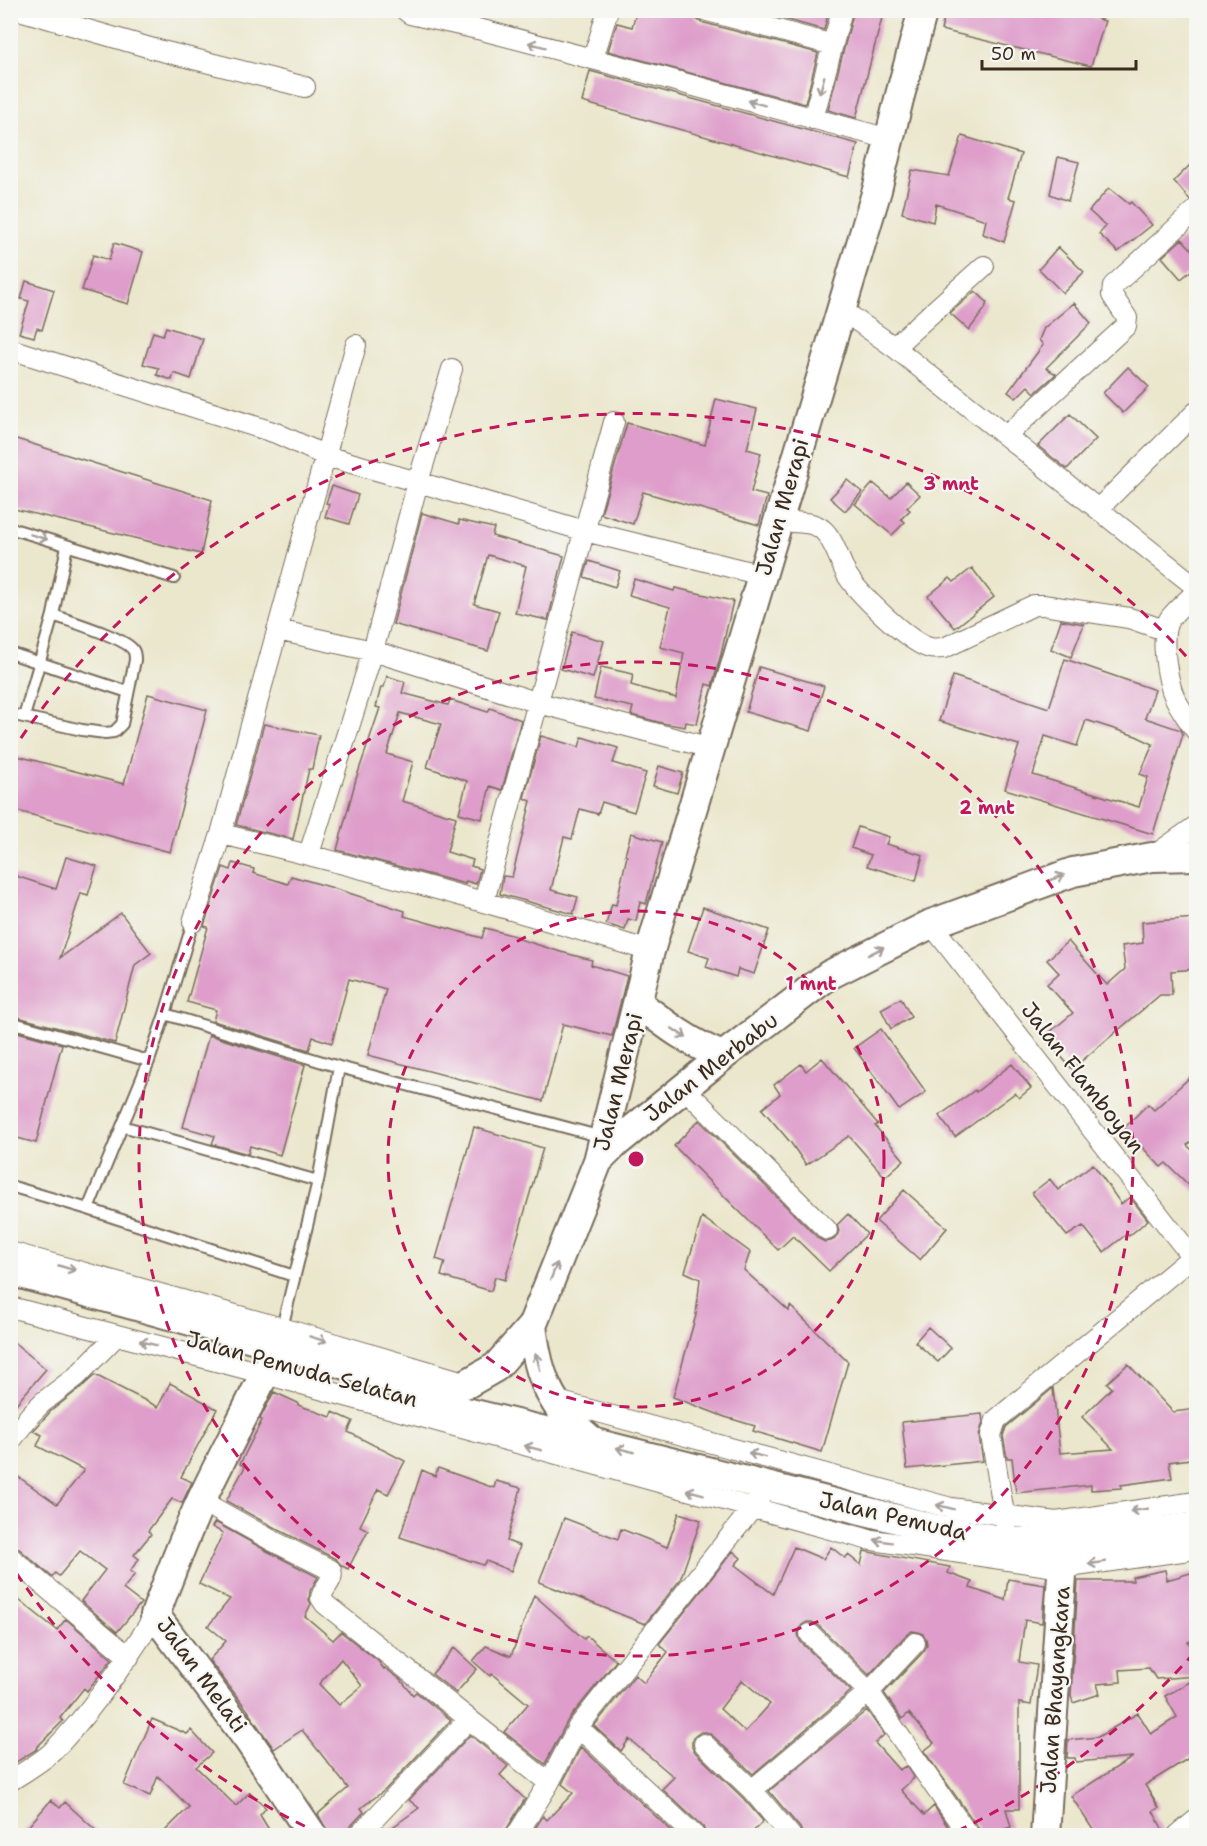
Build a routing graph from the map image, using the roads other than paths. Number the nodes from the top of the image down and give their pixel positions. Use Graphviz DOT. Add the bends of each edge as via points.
graph roads {
  1 [pos="19,10"];
  2 [pos="405,10"];
  3 [pos="608,10"];
  4 [pos="704,10"];
  5 [pos="842,10"];
  6 [pos="923,10"];
  7 [pos="832,45"];
  8 [pos="593,59"];
  9 [pos="305,87"];
  10 [pos="813,119"];
  11 [pos="889,139"];
  12 [pos="1197,210"];
  13 [pos="984,266"];
  14 [pos="842,309"];
  15 [pos="356,345"];
  16 [pos="894,347"];
  17 [pos="10,349"];
  18 [pos="452,369"];
  19 [pos="1197,412"];
  20 [pos="614,422"];
  21 [pos="1006,436"];
  22 [pos="326,456"];
  23 [pos="418,482"];
  24 [pos="1098,509"];
  25 [pos="778,521"];
  26 [pos="10,528"];
  27 [pos="585,531"];
  28 [pos="67,546"];
  29 [pos="762,575"];
  30 [pos="174,578"];
  31 [pos="1197,587"];
  32 [pos="1197,592"];
  33 [pos="53,615"];
  34 [pos="277,630"];
  35 [pos="1164,630"];
  36 [pos="373,651"];
  37 [pos="10,652"];
  38 [pos="39,662"];
  39 [pos="128,692"];
  40 [pos="539,703"];
  41 [pos="10,714"];
  42 [pos="24,717"];
  43 [pos="1197,731"];
  44 [pos="711,748"];
  45 [pos="1197,826"];
  46 [pos="221,834"];
  47 [pos="309,854"];
  48 [pos="1197,856"];
  49 [pos="1152,857"];
  50 [pos="484,901"];
  51 [pos="193,922"];
  52 [pos="931,924"];
  53 [pos="650,951"];
  54 [pos="638,1003"];
  55 [pos="165,1014"];
  56 [pos="10,1022"];
  57 [pos="723,1056"];
  58 [pos="149,1061"];
  59 [pos="339,1067"];
  60 [pos="684,1088"];
  61 [pos="122,1126"];
  62 [pos="601,1149"];
  63 [pos="318,1181"];
  64 [pos="10,1186"];
  65 [pos="88,1209"];
  66 [pos="827,1230"];
  67 [pos="10,1252"];
  68 [pos="1194,1259"];
  69 [pos="10,1271"];
  70 [pos="294,1276"];
  71 [pos="10,1290"];
  72 [pos="10,1307"];
  73 [pos="532,1326"];
  74 [pos="117,1335"];
  75 [pos="274,1352"];
  76 [pos="468,1383"];
  77 [pos="554,1400"];
  78 [pos="10,1442"];
  79 [pos="595,1443"];
  80 [pos="762,1497"];
  81 [pos="201,1501"];
  82 [pos="1197,1502"];
  83 [pos="1197,1526"];
  84 [pos="1007,1528"];
  85 [pos="1197,1549"];
  86 [pos="1063,1556"];
  87 [pos="10,1557"];
  88 [pos="155,1615"];
  89 [pos="810,1634"];
  90 [pos="915,1643"];
  91 [pos="129,1657"];
  92 [pos="869,1692"];
  93 [pos="469,1719"];
  94 [pos="578,1727"];
  95 [pos="704,1744"];
  96 [pos="10,1781"];
  97 [pos="549,1783"];
  98 [pos="752,1790"];
  99 [pos="1197,1820"];
  100 [pos="1178,1835"];
  101 [pos="313,1836"];
  102 [pos="358,1836"];
  103 [pos="516,1836"];
  104 [pos="695,1836"];
  105 [pos="791,1836"];
  106 [pos="969,1836"];
  107 [pos="1045,1836"];
  1 -- 9 [label="street"];
  8 -- 2 [label="street, one-way"];
  3 -- 8 [label="street"];
  4 -- 7 [label="street"];
  5 -- 7 [label="street"];
  6 -- 11 [label="main road, Jalan Merapi"];
  7 -- 10 [label="street, one-way"];
  10 -- 8 [label="street, one-way"];
  10 -- 11 [label="street"];
  11 -- 14 [label="main road, Jalan Merapi"];
  12 -- 21 [label="street" via="1113,286 1112,295 1127,318 1126,326"];
  13 -- 16 [label="street"];
  14 -- 16 [label="street"];
  14 -- 25 [label="main road, Jalan Merapi"];
  15 -- 22 [label="street"];
  16 -- 21 [label="street"];
  17 -- 22 [label="street" via="276,433"];
  18 -- 23 [label="street"];
  19 -- 24 [label="street"];
  20 -- 27 [label="street"];
  21 -- 24 [label="street"];
  22 -- 23 [label="street"];
  22 -- 34 [label="street"];
  23 -- 27 [label="street"];
  23 -- 36 [label="street"];
  24 -- 31 [label="street"];
  25 -- 29 [label="main road, Jalan Merapi"];
  25 -- 35 [label="street" via="814,524 823,530 864,596 918,643 931,649 944,648 1035,605 1129,618"];
  26 -- 28 [label="lane, one-way"];
  27 -- 29 [label="street"];
  27 -- 40 [label="street"];
  28 -- 30 [label="lane"];
  28 -- 33 [label="lane"];
  29 -- 44 [label="main road, Jalan Merapi"];
  32 -- 35 [label="street" via="1169,619"];
  33 -- 38 [label="lane"];
  33 -- 39 [label="lane" via="133,649 135,660"];
  34 -- 36 [label="street"];
  34 -- 46 [label="street"];
  35 -- 43 [label="street" via="1172,691"];
  36 -- 40 [label="street"];
  36 -- 47 [label="street"];
  37 -- 38 [label="lane"];
  38 -- 39 [label="lane"];
  38 -- 42 [label="lane"];
  39 -- 42 [label="lane" via="122,724 114,732 82,730"];
  40 -- 44 [label="street"];
  40 -- 50 [label="street"];
  41 -- 42 [label="lane"];
  44 -- 53 [label="main road, Jalan Merapi"];
  45 -- 49 [label="street"];
  46 -- 47 [label="street"];
  46 -- 51 [label="street"];
  47 -- 50 [label="street"];
  48 -- 49 [label="main road, Jalan Merbabu"];
  52 -- 49 [label="main road, Jalan Merbabu, one-way" via="1073,872"];
  50 -- 53 [label="street"];
  51 -- 55 [label="lane"];
  57 -- 52 [label="main road, Jalan Merbabu, one-way" via="829,975"];
  52 -- 68 [label="street, Jalan Flamboyan"];
  53 -- 54 [label="main road, Jalan Merapi"];
  54 -- 57 [label="main road, Jalan Merapi, one-way" via="703,1049"];
  54 -- 62 [label="main road, Jalan Merapi"];
  55 -- 58 [label="lane"];
  55 -- 59 [label="lane"];
  56 -- 58 [label="lane"];
  57 -- 60 [label="main road, Jalan Merbabu"];
  58 -- 61 [label="lane"];
  59 -- 62 [label="lane"];
  59 -- 63 [label="lane"];
  60 -- 62 [label="main road, Jalan Merbabu" via="616,1143"];
  60 -- 66 [label="street"];
  61 -- 63 [label="lane"];
  61 -- 65 [label="lane"];
  73 -- 62 [label="main road, Jalan Merbabu, one-way"];
  63 -- 70 [label="lane"];
  64 -- 65 [label="lane"];
  65 -- 70 [label="lane"];
  67 -- 75 [label="street, one-way"];
  68 -- 84 [label="street" via="996,1420 991,1435"];
  69 -- 75 [label="main road, Jalan Pemuda Selatan"];
  70 -- 75 [label="lane"];
  71 -- 75 [label="main road, Jalan Pemuda Selatan"];
  72 -- 74 [label="street"];
  73 -- 76 [label="main road" via="496,1367"];
  77 -- 73 [label="main road, one-way" via="536,1358"];
  75 -- 74 [label="street, one-way"];
  74 -- 78 [label="street" via="77,1376 30,1415"];
  75 -- 76 [label="street, one-way"];
  75 -- 76 [label="main road, Jalan Pemuda Selatan" via="428,1389 449,1389"];
  75 -- 79 [label="main road, Jalan Pemuda Selatan" via="428,1404"];
  80 -- 75 [label="street, one-way"];
  75 -- 81 [label="main road, Jalan Melati"];
  77 -- 79 [label="main road" via="563,1414"];
  84 -- 77 [label="street, one-way" via="951,1508"];
  80 -- 79 [label="main road, Jalan Pemuda, one-way"];
  80 -- 84 [label="main road, Jalan Pemuda" via="941,1530"];
  86 -- 80 [label="street, one-way" via="866,1539"];
  80 -- 94 [label="street"];
  81 -- 88 [label="main road, Jalan Melati"];
  81 -- 93 [label="street" via="331,1570 331,1579 322,1592 325,1604"];
  82 -- 84 [label="street, one-way"];
  83 -- 86 [label="main road, Jalan Pemuda"];
  84 -- 86 [label="main road, Jalan Pemuda"];
  85 -- 86 [label="street, one-way"];
  86 -- 107 [label="main road, Jalan Bhayangkara"];
  87 -- 91 [label="street"];
  88 -- 91 [label="street"];
  88 -- 101 [label="main road, Jalan Melati" via="249,1741"];
  89 -- 92 [label="street"];
  90 -- 92 [label="street"];
  91 -- 96 [label="street" via="50,1754"];
  92 -- 98 [label="street"];
  92 -- 106 [label="street"];
  93 -- 97 [label="street"];
  93 -- 102 [label="street"];
  94 -- 97 [label="street"];
  94 -- 104 [label="street"];
  95 -- 98 [label="street"];
  97 -- 103 [label="street"];
  98 -- 105 [label="street"];
  99 -- 100 [label="street"];
}
